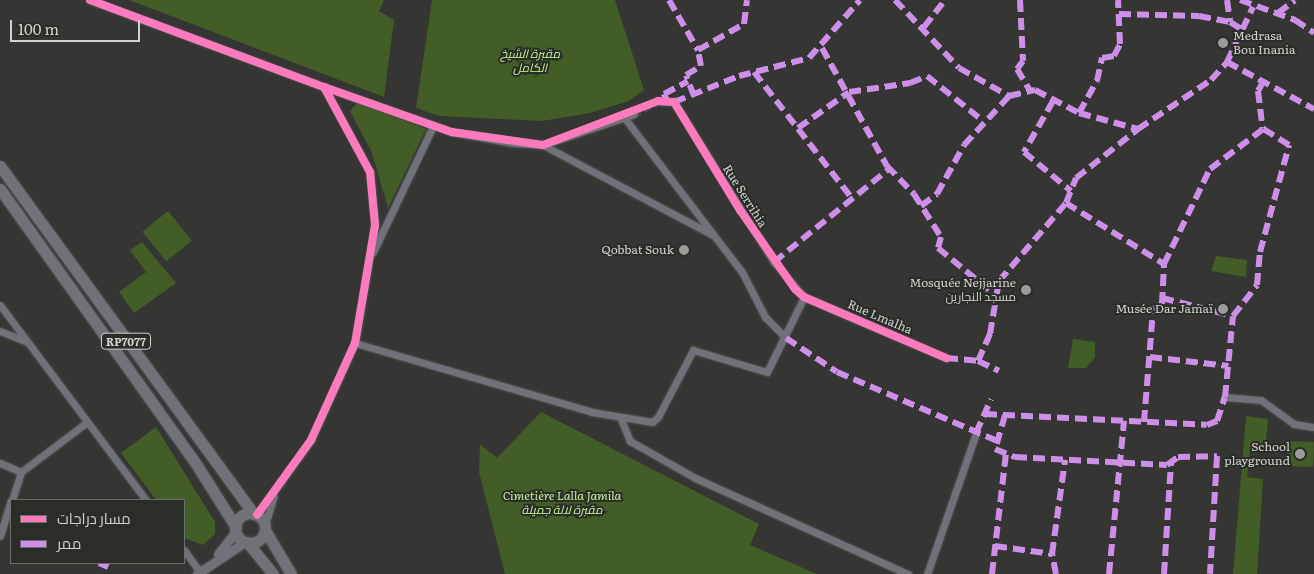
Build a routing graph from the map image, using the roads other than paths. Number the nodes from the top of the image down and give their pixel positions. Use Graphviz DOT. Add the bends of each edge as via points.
graph roads {
  1 [pos="90,0"];
  2 [pos="324,86"];
  3 [pos="658,101"];
  4 [pos="634,114"];
  5 [pos="623,116"];
  6 [pos="433,126"];
  7 [pos="543,145"];
  8 [pos="0,166"];
  9 [pos="0,189"];
  10 [pos="716,236"];
  11 [pos="370,260"];
  12 [pos="804,297"];
  13 [pos="0,305"];
  14 [pos="0,331"];
  15 [pos="786,338"];
  16 [pos="26,341"];
  17 [pos="355,343"];
  18 [pos="946,358"];
  19 [pos="1225,397"];
  20 [pos="621,419"];
  21 [pos="87,422"];
  22 [pos="1314,428"];
  23 [pos="976,433"];
  24 [pos="0,463"];
  25 [pos="21,472"];
  26 [pos="275,493"];
  27 [pos="12,499"];
  28 [pos="145,499"];
  29 [pos="10,504"];
  30 [pos="255,514"];
  31 [pos="265,528"];
  32 [pos="236,529"];
  33 [pos="0,536"];
  34 [pos="246,542"];
  35 [pos="185,552"];
  36 [pos="215,559"];
  37 [pos="198,573"];
  38 [pos="273,574"];
  39 [pos="291,574"];
  40 [pos="908,574"];
  41 [pos="927,574"];
  1 -- 2 [label="street"];
  2 -- 6 [label="street"];
  2 -- 11 [label="street" via="370,172 375,210"];
  3 -- 12 [label="street, Rue Serrihia" via="674,102 774,262"];
  4 -- 5 [label="street"];
  5 -- 7 [label="street"];
  5 -- 10 [label="street"];
  6 -- 7 [label="street" via="494,141"];
  6 -- 11 [label="street"];
  7 -- 10 [label="street"];
  8 -- 30 [label="main road, RP7077"];
  9 -- 32 [label="main road, RP7077" via="198,467"];
  10 -- 15 [label="street" via="742,272 765,317"];
  11 -- 17 [label="street"];
  12 -- 15 [label="street"];
  12 -- 18 [label="street, Rue Lmalha"];
  13 -- 16 [label="street"];
  14 -- 16 [label="street"];
  15 -- 20 [label="street" via="763,373 693,350 658,418"];
  16 -- 21 [label="street"];
  17 -- 20 [label="street"];
  17 -- 26 [label="street" via="330,406"];
  19 -- 22 [label="street" via="1261,400 1294,424"];
  20 -- 40 [label="street" via="630,441 695,478"];
  21 -- 25 [label="street"];
  21 -- 28 [label="street"];
  23 -- 41 [label="street"];
  24 -- 25 [label="street"];
  25 -- 27 [label="street"];
  26 -- 30 [label="street"];
  26 -- 31 [label="street"];
  29 -- 33 [label="street"];
  30 -- 31 [label="main road, RP7077"];
  30 -- 32 [label="main road" via="240,518"];
  31 -- 34 [label="main road" via="257,541"];
  31 -- 39 [label="main road, RP7077"];
  32 -- 34 [label="main road, RP7077"];
  32 -- 36 [label="street"];
  34 -- 36 [label="street"];
  34 -- 38 [label="main road, RP7077"];
  35 -- 37 [label="street"];
  36 -- 37 [label="street"];
}
